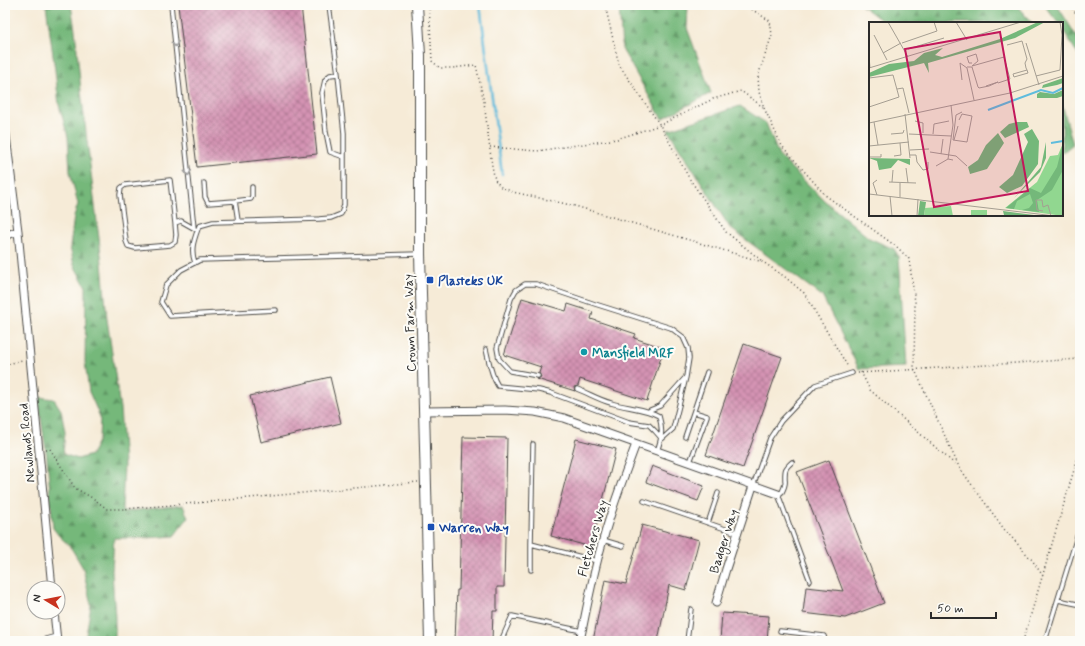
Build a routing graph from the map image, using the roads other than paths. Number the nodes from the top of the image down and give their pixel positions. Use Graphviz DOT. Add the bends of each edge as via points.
graph roads {
  1 [pos="171,5"];
  2 [pos="330,5"];
  3 [pos="417,5"];
  4 [pos="338,74"];
  5 [pos="5,128"];
  6 [pos="344,157"];
  7 [pos="204,183"];
  8 [pos="252,187"];
  9 [pos="235,201"];
  10 [pos="238,221"];
  11 [pos="175,223"];
  12 [pos="196,229"];
  13 [pos="18,231"];
  14 [pos="5,236"];
  15 [pos="420,254"];
  16 [pos="195,263"];
  17 [pos="276,310"];
  18 [pos="486,349"];
  19 [pos="707,372"];
  20 [pos="852,373"];
  21 [pos="538,376"];
  22 [pos="686,377"];
  23 [pos="577,389"];
  24 [pos="650,410"];
  25 [pos="425,411"];
  26 [pos="694,412"];
  27 [pos="685,437"];
  28 [pos="662,439"];
  29 [pos="533,444"];
  30 [pos="636,444"];
  31 [pos="657,452"];
  32 [pos="792,462"];
  33 [pos="690,463"];
  34 [pos="753,486"];
  35 [pos="718,493"];
  36 [pos="778,494"];
  37 [pos="644,501"];
  38 [pos="708,523"];
  39 [pos="1080,526"];
  40 [pos="737,533"];
  41 [pos="603,540"];
  42 [pos="531,544"];
  43 [pos="623,546"];
  44 [pos="597,562"];
  45 [pos="531,570"];
  46 [pos="51,580"];
  47 [pos="810,581"];
  48 [pos="1058,600"];
  49 [pos="716,603"];
  50 [pos="1077,604"];
  51 [pos="691,609"];
  52 [pos="55,620"];
  53 [pos="582,631"];
  54 [pos="780,631"];
  55 [pos="57,640"];
  56 [pos="45,641"];
  57 [pos="430,641"];
  58 [pos="501,641"];
  59 [pos="520,641"];
  60 [pos="523,641"];
  61 [pos="580,641"];
  62 [pos="686,641"];
  63 [pos="825,641"];
  64 [pos="1045,641"];
  1 -- 12 [label="lane, one-way"];
  2 -- 4 [label="lane"];
  3 -- 15 [label="street, Crown Farm Way" via="420,55"];
  4 -- 6 [label="lane"];
  4 -- 6 [label="lane" via="330,75 325,80 322,93 330,152"];
  5 -- 13 [label="street, Newlands Road"];
  6 -- 10 [label="lane" via="344,205 341,214 318,219"];
  7 -- 9 [label="lane" via="208,203"];
  8 -- 9 [label="lane" via="251,199"];
  9 -- 10 [label="lane"];
  10 -- 12 [label="lane" via="213,222 198,226"];
  11 -- 11 [label="lane" via="170,180 121,188 128,246 135,248 170,245 175,242"];
  11 -- 12 [label="lane" via="181,221"];
  12 -- 16 [label="lane" via="192,254"];
  13 -- 14 [label="street"];
  13 -- 46 [label="street, Newlands Road"];
  15 -- 16 [label="lane" via="200,260"];
  15 -- 25 [label="street, Crown Farm Way"];
  16 -- 17 [label="lane" via="181,270 166,285 160,302 170,316"];
  18 -- 28 [label="lane" via="498,386 551,393 629,422 649,425"];
  19 -- 26 [label="lane"];
  20 -- 34 [label="lane" via="815,385 780,421 770,438"];
  21 -- 22 [label="lane" via="510,371 500,359 497,348 511,299 516,290 525,284 536,284 671,328 683,337 688,348"];
  22 -- 24 [label="lane" via="660,406"];
  22 -- 28 [label="lane" via="673,429"];
  23 -- 24 [label="lane" via="610,403"];
  24 -- 28 [label="lane" via="659,416 663,427"];
  25 -- 30 [label="street" via="535,412 564,418"];
  25 -- 57 [label="street, Crown Farm Way"];
  26 -- 27 [label="lane"];
  26 -- 33 [label="lane" via="707,416"];
  28 -- 31 [label="lane"];
  29 -- 42 [label="lane"];
  30 -- 31 [label="street"];
  30 -- 41 [label="street, Fletchers Way"];
  31 -- 33 [label="street"];
  32 -- 36 [label="lane" via="787,466 782,492"];
  33 -- 34 [label="street"];
  34 -- 36 [label="street"];
  34 -- 40 [label="street, Badger Way"];
  35 -- 38 [label="lane"];
  36 -- 47 [label="lane"];
  37 -- 38 [label="lane"];
  38 -- 40 [label="lane"];
  39 -- 48 [label="lane"];
  40 -- 49 [label="street, Badger Way"];
  41 -- 43 [label="lane"];
  41 -- 44 [label="street, Fletchers Way"];
  42 -- 44 [label="lane"];
  42 -- 45 [label="lane"];
  44 -- 53 [label="street, Fletchers Way"];
  48 -- 50 [label="lane"];
  48 -- 64 [label="lane"];
  51 -- 62 [label="lane"];
  52 -- 55 [label="street"];
  53 -- 58 [label="lane" via="512,616"];
  53 -- 61 [label="street, Fletchers Way"];
  54 -- 63 [label="lane" via="824,636"];
  55 -- 56 [label="street"];
  59 -- 60 [label="lane"];
}
